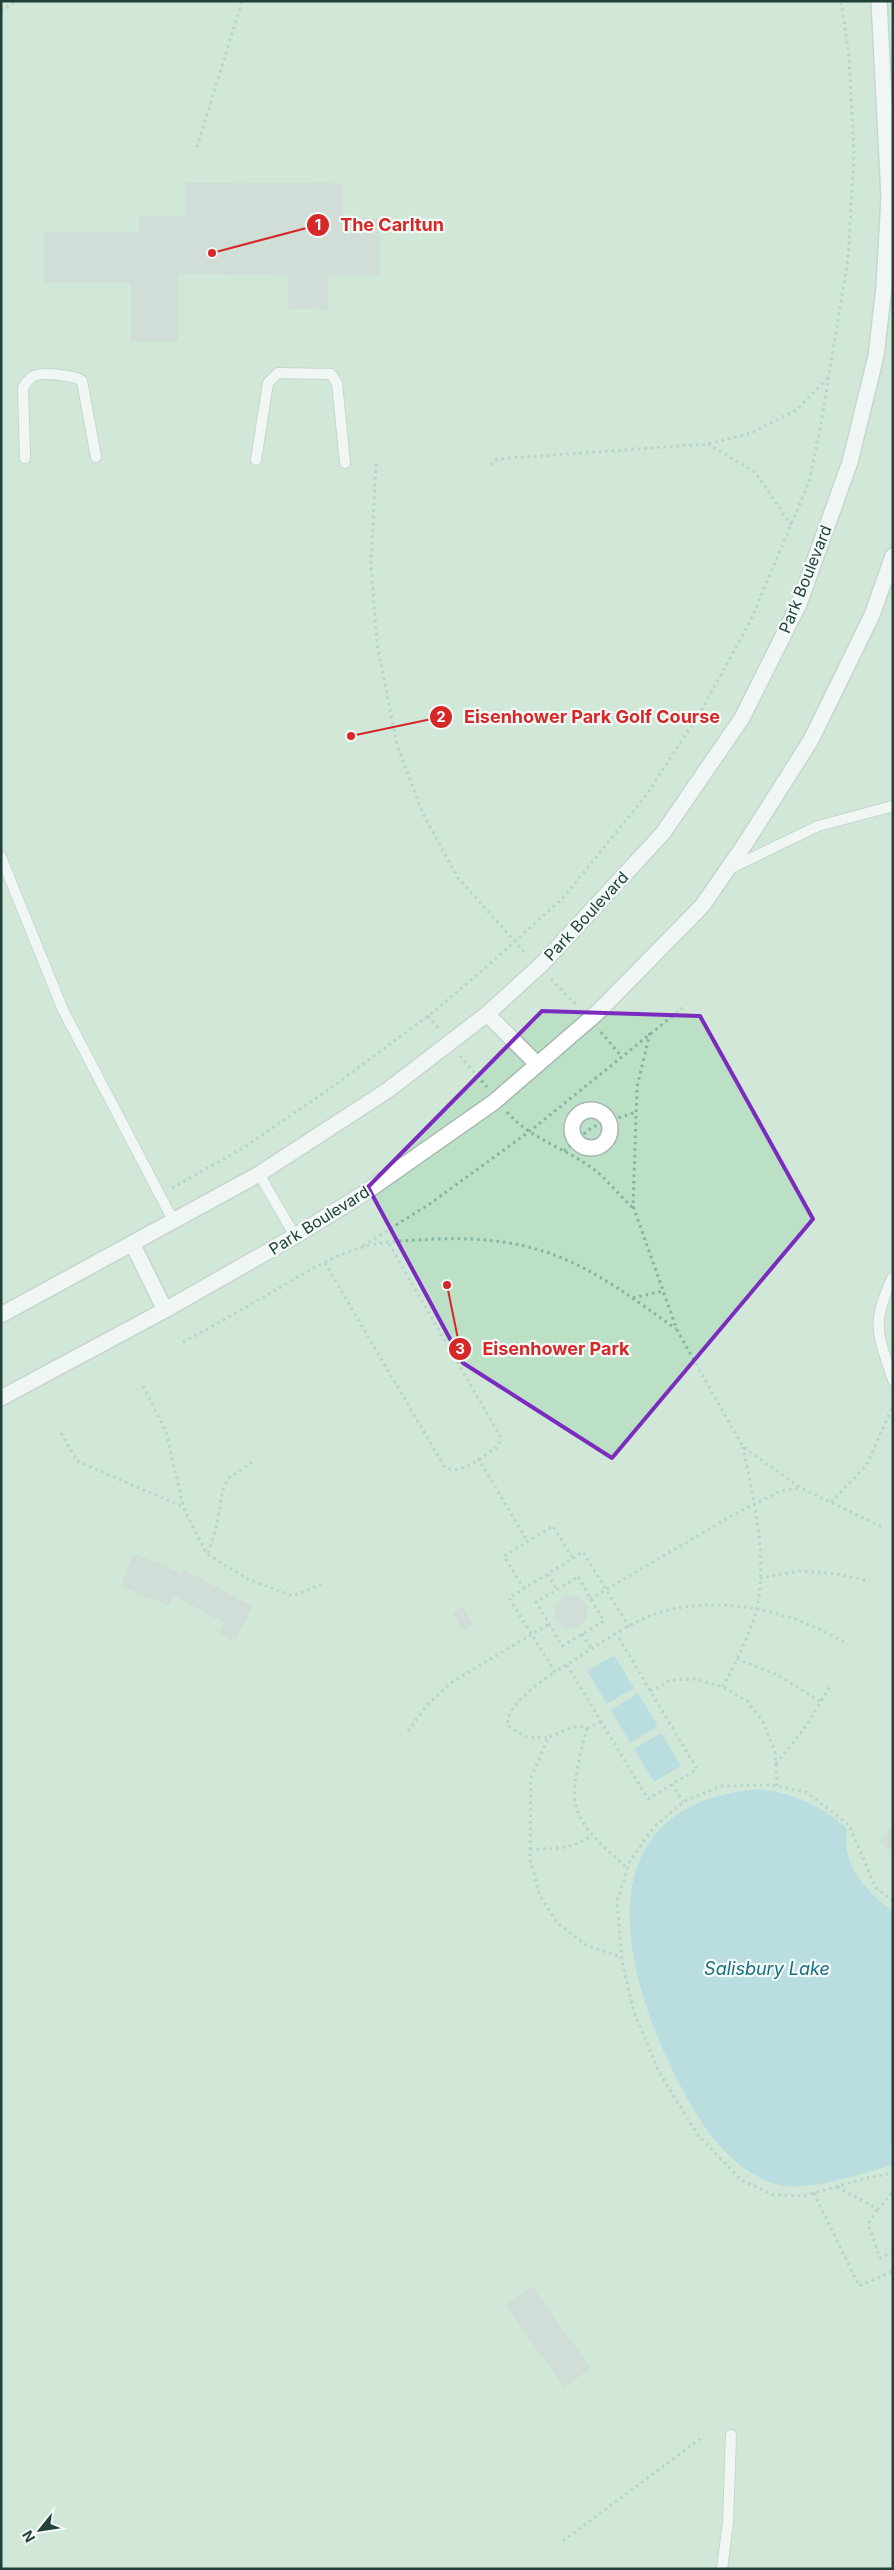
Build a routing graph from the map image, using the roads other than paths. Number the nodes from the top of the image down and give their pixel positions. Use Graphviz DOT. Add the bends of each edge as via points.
graph roads {
  1 [pos="879,1"];
  2 [pos="888,75"];
  3 [pos="96,457"];
  4 [pos="25,458"];
  5 [pos="256,460"];
  6 [pos="345,463"];
  7 [pos="893,556"];
  8 [pos="893,806"];
  9 [pos="1,857"];
  10 [pos="727,870"];
  11 [pos="487,1014"];
  12 [pos="537,1064"];
  13 [pos="608,1121"];
  14 [pos="259,1174"];
  15 [pos="174,1222"];
  16 [pos="295,1236"];
  17 [pos="133,1245"];
  18 [pos="893,1278"];
  19 [pos="165,1310"];
  20 [pos="1,1315"];
  21 [pos="893,1380"];
  22 [pos="1,1398"];
  23 [pos="731,2435"];
  24 [pos="722,2569"];
  1 -- 2 [label="street, Park Boulevard"];
  2 -- 11 [label="street, Park Boulevard" via="889,197 876,356 850,462 799,604 742,718 663,833 539,966"];
  3 -- 4 [label="lane" via="82,381 76,376 36,375 23,388"];
  5 -- 6 [label="lane" via="268,383 278,373 331,374 337,383"];
  7 -- 10 [label="street, Park Boulevard" via="872,615 811,740"];
  8 -- 10 [label="lane" via="818,826"];
  9 -- 15 [label="lane" via="63,1010"];
  10 -- 12 [label="street, Park Boulevard" via="702,906 634,978"];
  11 -- 12 [label="street"];
  11 -- 14 [label="street, Park Boulevard" via="388,1090"];
  12 -- 16 [label="street, Park Boulevard" via="471,1119 363,1194"];
  13 -- 13 [label="street" via="598,1111 579,1114 572,1124 570,1146 600,1146 610,1131"];
  14 -- 15 [label="street, Park Boulevard"];
  14 -- 16 [label="lane"];
  15 -- 17 [label="street, Park Boulevard"];
  16 -- 19 [label="street, Park Boulevard"];
  17 -- 19 [label="street"];
  17 -- 20 [label="street, Park Boulevard"];
  18 -- 21 [label="lane" via="881,1301 878,1316 879,1334"];
  19 -- 22 [label="street, Park Boulevard"];
  23 -- 24 [label="lane" via="728,2522"];
}
